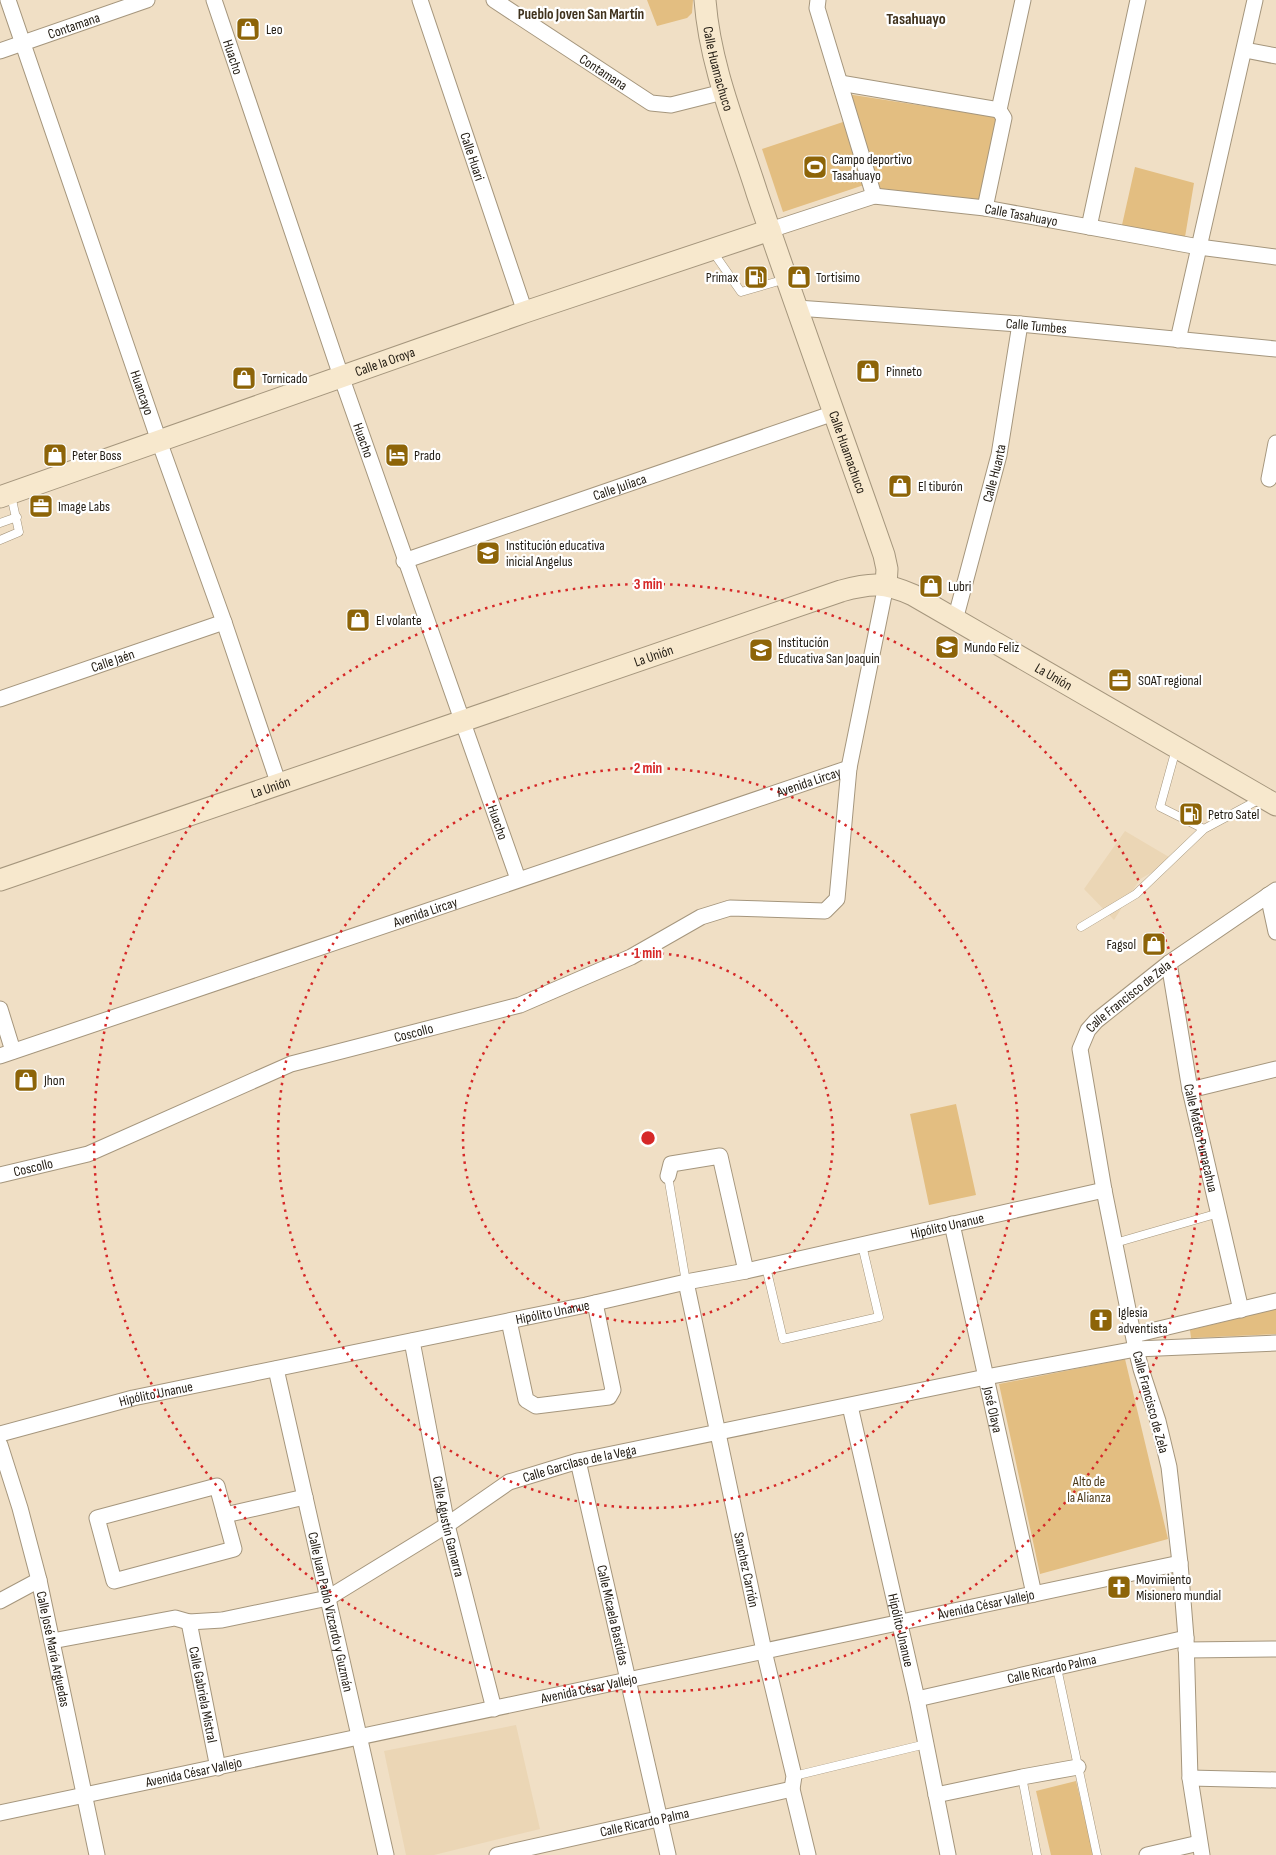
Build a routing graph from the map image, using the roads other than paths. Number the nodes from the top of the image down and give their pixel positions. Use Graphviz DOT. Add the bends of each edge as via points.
graph roads {
  1 [pos="8,0"];
  2 [pos="147,0"];
  3 [pos="214,0"];
  4 [pos="420,0"];
  5 [pos="494,0"];
  6 [pos="705,0"];
  7 [pos="818,0"];
  8 [pos="1024,0"];
  9 [pos="1138,0"];
  10 [pos="1255,0"];
  11 [pos="23,43"];
  12 [pos="1245,50"];
  13 [pos="0,51"];
  14 [pos="1276,56"];
  15 [pos="840,84"];
  16 [pos="723,92"];
  17 [pos="999,110"];
  18 [pos="874,196"];
  19 [pos="985,208"];
  20 [pos="1089,227"];
  21 [pos="770,230"];
  22 [pos="1199,247"];
  23 [pos="711,250"];
  24 [pos="1276,257"];
  25 [pos="787,279"];
  26 [pos="798,308"];
  27 [pos="525,312"];
  28 [pos="1020,324"];
  29 [pos="1178,340"];
  30 [pos="1276,349"];
  31 [pos="340,376"];
  32 [pos="834,413"];
  33 [pos="159,441"];
  34 [pos="1276,443"];
  35 [pos="1269,479"];
  36 [pos="6,495"];
  37 [pos="17,517"];
  38 [pos="0,523"];
  39 [pos="0,540"];
  40 [pos="404,561"];
  41 [pos="886,585"];
  42 [pos="955,620"];
  43 [pos="224,622"];
  44 [pos="0,699"];
  45 [pos="462,720"];
  46 [pos="1177,746"];
  47 [pos="849,768"];
  48 [pos="279,785"];
  49 [pos="1270,801"];
  50 [pos="1204,830"];
  51 [pos="518,879"];
  52 [pos="0,880"];
  53 [pos="1273,892"];
  54 [pos="825,911"];
  55 [pos="1081,927"];
  56 [pos="1276,932"];
  57 [pos="1169,963"];
  58 [pos="0,1010"];
  59 [pos="7,1054"];
  60 [pos="1276,1069"];
  61 [pos="1190,1090"];
  62 [pos="0,1175"];
  63 [pos="668,1176"];
  64 [pos="1104,1190"];
  65 [pos="1219,1213"];
  66 [pos="952,1224"];
  67 [pos="1116,1243"];
  68 [pos="862,1245"];
  69 [pos="766,1267"];
  70 [pos="746,1271"];
  71 [pos="686,1282"];
  72 [pos="1276,1302"];
  73 [pos="595,1303"];
  74 [pos="1241,1310"];
  75 [pos="509,1321"];
  76 [pos="412,1341"];
  77 [pos="1135,1342"];
  78 [pos="1276,1343"];
  79 [pos="276,1369"];
  80 [pos="986,1377"];
  81 [pos="850,1406"];
  82 [pos="0,1434"];
  83 [pos="717,1434"];
  84 [pos="0,1445"];
  85 [pos="578,1461"];
  86 [pos="305,1498"];
  87 [pos="225,1515"];
  88 [pos="447,1525"];
  89 [pos="1180,1563"];
  90 [pos="39,1580"];
  91 [pos="1034,1594"];
  92 [pos="328,1598"];
  93 [pos="0,1601"];
  94 [pos="189,1622"];
  95 [pos="900,1622"];
  96 [pos="52,1641"];
  97 [pos="1186,1644"];
  98 [pos="1276,1649"];
  99 [pos="764,1651"];
  100 [pos="1057,1668"];
  101 [pos="628,1680"];
  102 [pos="917,1699"];
  103 [pos="494,1709"];
  104 [pos="360,1738"];
  105 [pos="926,1744"];
  106 [pos="1078,1767"];
  107 [pos="218,1768"];
  108 [pos="1022,1777"];
  109 [pos="1190,1778"];
  110 [pos="1276,1780"];
  111 [pos="793,1782"];
  112 [pos="936,1795"];
  113 [pos="86,1796"];
  114 [pos="0,1813"];
  115 [pos="659,1818"];
  116 [pos="1201,1849"];
  117 [pos="97,1855"];
  118 [pos="386,1855"];
  119 [pos="497,1855"];
  120 [pos="668,1855"];
  121 [pos="808,1855"];
  122 [pos="948,1855"];
  123 [pos="1037,1855"];
  124 [pos="1097,1855"];
  125 [pos="1147,1855"];
  1 -- 11 [label="street, Huancayo"];
  2 -- 11 [label="street, Contamana"];
  3 -- 31 [label="street, Huacho"];
  4 -- 27 [label="street, Calle Huari"];
  5 -- 16 [label="street, Contamana" via="651,103 671,105"];
  6 -- 16 [label="street, Calle Huamachuco" via="707,26"];
  7 -- 15 [label="street" via="817,8"];
  8 -- 17 [label="street"];
  9 -- 20 [label="street"];
  10 -- 12 [label="street"];
  11 -- 13 [label="street, Contamana"];
  11 -- 33 [label="street, Huancayo"];
  12 -- 14 [label="street"];
  12 -- 22 [label="street"];
  15 -- 17 [label="street"];
  15 -- 18 [label="street"];
  16 -- 21 [label="street, Calle Huamachuco"];
  17 -- 19 [label="street" via="1004,118"];
  18 -- 19 [label="street, Calle Tasahuayo"];
  18 -- 21 [label="street, Calle Tasahuayo"];
  19 -- 20 [label="street, Calle Tasahuayo"];
  20 -- 22 [label="street, Calle Tasahuayo"];
  21 -- 23 [label="street, Calle la Oroya"];
  21 -- 25 [label="street, Calle Huamachuco"];
  22 -- 24 [label="street, Calle Tasahuayo"];
  22 -- 29 [label="street"];
  23 -- 25 [label="lane" via="741,292"];
  23 -- 27 [label="street, Calle la Oroya"];
  25 -- 26 [label="street, Calle Huamachuco"];
  26 -- 28 [label="street, Calle Tumbes"];
  26 -- 32 [label="street, Calle Huamachuco"];
  27 -- 31 [label="street, Calle la Oroya"];
  28 -- 29 [label="street, Calle Tumbes"];
  28 -- 42 [label="street, Calle Huanta" via="999,455"];
  29 -- 30 [label="street, Calle Tumbes"];
  31 -- 33 [label="street, Calle la Oroya"];
  31 -- 40 [label="street, Huacho"];
  32 -- 40 [label="street, Calle Juliaca"];
  32 -- 41 [label="street, Calle Huamachuco" via="884,555"];
  33 -- 36 [label="street, Calle la Oroya"];
  33 -- 43 [label="street, Huancayo"];
  34 -- 35 [label="street"];
  36 -- 37 [label="lane"];
  37 -- 38 [label="lane"];
  37 -- 39 [label="lane" via="19,532"];
  40 -- 45 [label="street, Huacho"];
  41 -- 42 [label="street, La Unión" via="913,595"];
  41 -- 45 [label="street, La Unión" via="841,591"];
  41 -- 47 [label="street, Calle Huamachuco"];
  42 -- 46 [label="street, La Unión"];
  43 -- 44 [label="street, Calle Jaén"];
  43 -- 48 [label="street, Huancayo"];
  45 -- 48 [label="street, La Unión"];
  45 -- 51 [label="street, Huacho"];
  46 -- 49 [label="street, La Unión"];
  46 -- 50 [label="lane" via="1160,808"];
  47 -- 51 [label="street, Avenida Lircay"];
  47 -- 54 [label="street, Calle Huamachuco" via="837,899"];
  48 -- 52 [label="street, La Unión"];
  49 -- 50 [label="lane"];
  50 -- 55 [label="lane" via="1136,894"];
  51 -- 59 [label="street, Avenida Lircay"];
  53 -- 56 [label="street"];
  53 -- 57 [label="street, Calle Francisco de Zela"];
  54 -- 62 [label="street, Coscollo" via="730,908 701,917 631,957 520,1005 291,1064 88,1154"];
  57 -- 61 [label="street, Calle Mateo Pumacahua"];
  57 -- 64 [label="street, Calle Francisco de Zela" via="1096,1021 1080,1049"];
  58 -- 59 [label="street"];
  60 -- 61 [label="street"];
  61 -- 65 [label="street, Calle Mateo Pumacahua"];
  63 -- 70 [label="street" via="671,1164 720,1156"];
  63 -- 71 [label="lane"];
  64 -- 66 [label="street, Hipólito Unanue"];
  64 -- 67 [label="street, Calle Francisco de Zela"];
  65 -- 67 [label="lane"];
  65 -- 74 [label="street, Calle Mateo Pumacahua"];
  66 -- 68 [label="street, Hipólito Unanue"];
  66 -- 80 [label="street, José Olaya"];
  67 -- 77 [label="street, Calle Francisco de Zela"];
  68 -- 69 [label="street, Hipólito Unanue"];
  68 -- 69 [label="lane" via="879,1317 783,1339"];
  69 -- 70 [label="street, Hipólito Unanue"];
  70 -- 71 [label="street, Hipólito Unanue"];
  71 -- 73 [label="street, Hipólito Unanue"];
  71 -- 83 [label="street, Sanchez Carrión"];
  72 -- 74 [label="street"];
  73 -- 75 [label="street, Hipólito Unanue"];
  73 -- 75 [label="street" via="613,1390 609,1398 536,1406 526,1400"];
  74 -- 77 [label="street"];
  75 -- 76 [label="street, Hipólito Unanue"];
  76 -- 79 [label="street, Hipólito Unanue"];
  76 -- 88 [label="street, Calle Agustín Gamarra"];
  77 -- 78 [label="street"];
  77 -- 80 [label="street, Calle Garcilaso de la Vega"];
  77 -- 89 [label="street, Calle Francisco de Zela" via="1169,1467"];
  79 -- 82 [label="street, Hipólito Unanue" via="133,1398"];
  79 -- 86 [label="street, Calle Juan Pablo Vizcardo y Guzmán"];
  80 -- 81 [label="street, Calle Garcilaso de la Vega"];
  80 -- 91 [label="street, José Olaya"];
  81 -- 83 [label="street, Calle Garcilaso de la Vega"];
  81 -- 95 [label="street, Hipólito Unanue"];
  83 -- 85 [label="street, Calle Garcilaso de la Vega"];
  83 -- 99 [label="street, Sanchez Carrión"];
  84 -- 90 [label="street, Calle José María Arguedas"];
  85 -- 88 [label="street, Calle Garcilaso de la Vega" via="509,1482"];
  85 -- 101 [label="street, Calle Micaela Bastidas"];
  86 -- 87 [label="street"];
  86 -- 92 [label="street, Calle Juan Pablo Vizcardo y Guzmán"];
  87 -- 87 [label="street" via="218,1486 97,1518 114,1581 234,1549"];
  88 -- 92 [label="street, Calle Garcilaso de la Vega"];
  88 -- 103 [label="street, Calle Agustín Gamarra"];
  89 -- 91 [label="street, Avenida César Vallejo"];
  89 -- 97 [label="street, Calle Francisco de Zela"];
  90 -- 93 [label="street"];
  90 -- 96 [label="street, Calle José María Arguedas"];
  91 -- 95 [label="street, Avenida César Vallejo"];
  92 -- 94 [label="street, Calle Garcilaso de la Vega" via="222,1620"];
  92 -- 104 [label="street, Calle Juan Pablo Vizcardo y Guzmán"];
  94 -- 96 [label="street, Calle Garcilaso de la Vega" via="174,1618"];
  94 -- 107 [label="street, Calle Gabriela Mistral"];
  95 -- 99 [label="street, Avenida César Vallejo"];
  95 -- 102 [label="street, Hipólito Unanue"];
  96 -- 113 [label="street, Calle José María Arguedas"];
  97 -- 98 [label="street, Calle Ricardo Palma"];
  97 -- 100 [label="street, Calle Ricardo Palma"];
  97 -- 109 [label="street, Calle Francisco de Zela"];
  99 -- 101 [label="street, Avenida César Vallejo"];
  99 -- 111 [label="street, Sanchez Carrión"];
  100 -- 102 [label="street, Calle Ricardo Palma"];
  100 -- 106 [label="lane"];
  101 -- 103 [label="street, Avenida César Vallejo"];
  101 -- 115 [label="street, Calle Micaela Bastidas"];
  102 -- 105 [label="street, Hipólito Unanue"];
  103 -- 104 [label="street, Avenida César Vallejo"];
  104 -- 107 [label="street, Avenida César Vallejo"];
  104 -- 118 [label="street, Calle Juan Pablo Vizcardo y Guzmán"];
  105 -- 111 [label="lane"];
  105 -- 112 [label="street, Hipólito Unanue"];
  106 -- 108 [label="street"];
  106 -- 124 [label="lane"];
  107 -- 113 [label="street, Avenida César Vallejo"];
  108 -- 112 [label="street"];
  108 -- 123 [label="lane"];
  109 -- 110 [label="street"];
  109 -- 116 [label="street, Calle Francisco de Zela"];
  111 -- 115 [label="street, Calle Ricardo Palma"];
  111 -- 121 [label="street, Sanchez Carrión"];
  112 -- 122 [label="street, Hipólito Unanue"];
  113 -- 114 [label="street, Avenida César Vallejo"];
  113 -- 117 [label="street, Calle José María Arguedas"];
  115 -- 119 [label="street, Calle Ricardo Palma"];
  115 -- 120 [label="street, Calle Micaela Bastidas"];
  116 -- 125 [label="street"];
}
